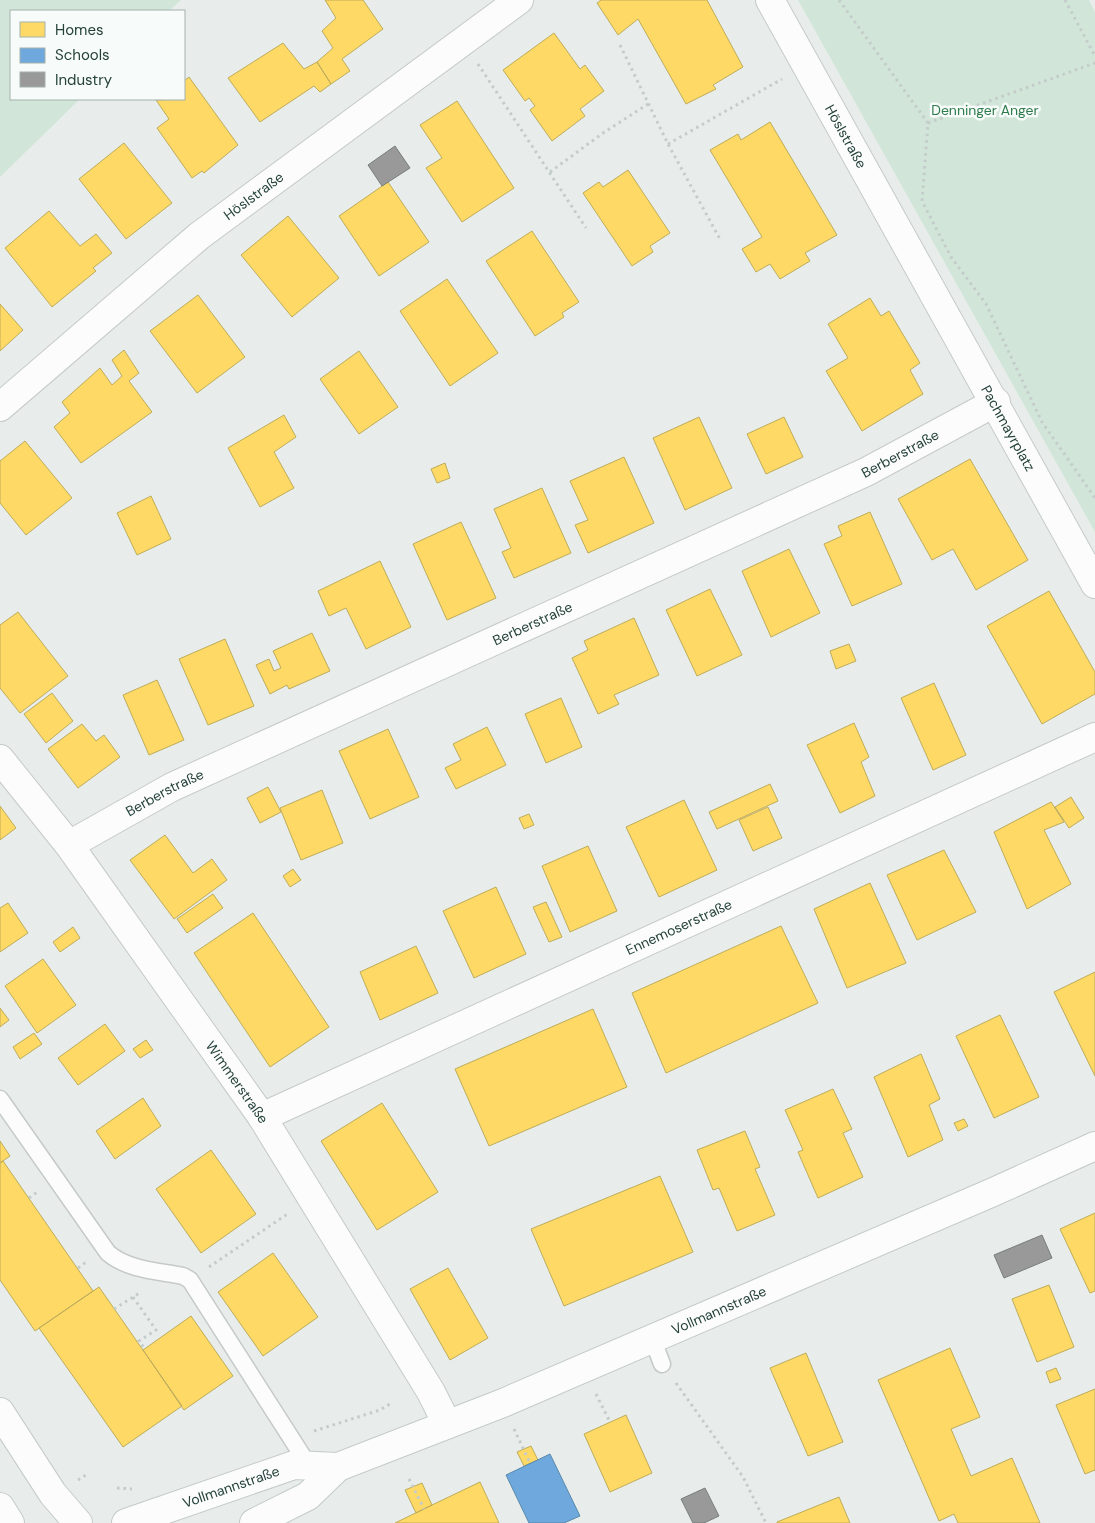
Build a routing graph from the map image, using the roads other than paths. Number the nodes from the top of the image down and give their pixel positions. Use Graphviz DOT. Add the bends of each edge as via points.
graph roads {
  1 [pos="519,0"];
  2 [pos="770,0"];
  3 [pos="921,273"];
  4 [pos="996,402"];
  5 [pos="0,407"];
  6 [pos="1095,584"];
  7 [pos="1095,737"];
  8 [pos="0,759"];
  9 [pos="69,845"];
  10 [pos="0,1099"];
  11 [pos="262,1117"];
  12 [pos="1095,1146"];
  13 [pos="652,1338"];
  14 [pos="662,1364"];
  15 [pos="0,1412"];
  16 [pos="447,1424"];
  17 [pos="309,1466"];
  18 [pos="338,1467"];
  19 [pos="0,1507"];
  20 [pos="10,1523"];
  21 [pos="78,1523"];
  22 [pos="126,1523"];
  23 [pos="254,1523"];
  1 -- 5 [label="street, Höslstraße" via="199,236"];
  2 -- 3 [label="street, Höslstraße"];
  3 -- 4 [label="street, Pachmayrplatz"];
  4 -- 6 [label="street, Pachmayrplatz"];
  4 -- 9 [label="street, Berberstraße" via="866,472 172,787"];
  7 -- 11 [label="street, Ennemoserstraße"];
  8 -- 9 [label="street, Wimmerstraße"];
  9 -- 11 [label="street, Wimmerstraße"];
  10 -- 17 [label="lane" via="108,1254 127,1265 190,1280"];
  11 -- 16 [label="street, Wimmerstraße" via="431,1392"];
  12 -- 13 [label="street, Vollmannstraße"];
  13 -- 14 [label="lane"];
  13 -- 16 [label="street, Vollmannstraße"];
  15 -- 21 [label="street" via="53,1494"];
  16 -- 18 [label="street, Vollmannstraße"];
  17 -- 18 [label="street, Vollmannstraße"];
  17 -- 22 [label="street, Vollmannstraße" via="294,1465"];
  18 -- 23 [label="street, Vollmannstraße" via="308,1496"];
  19 -- 20 [label="street"];
}
